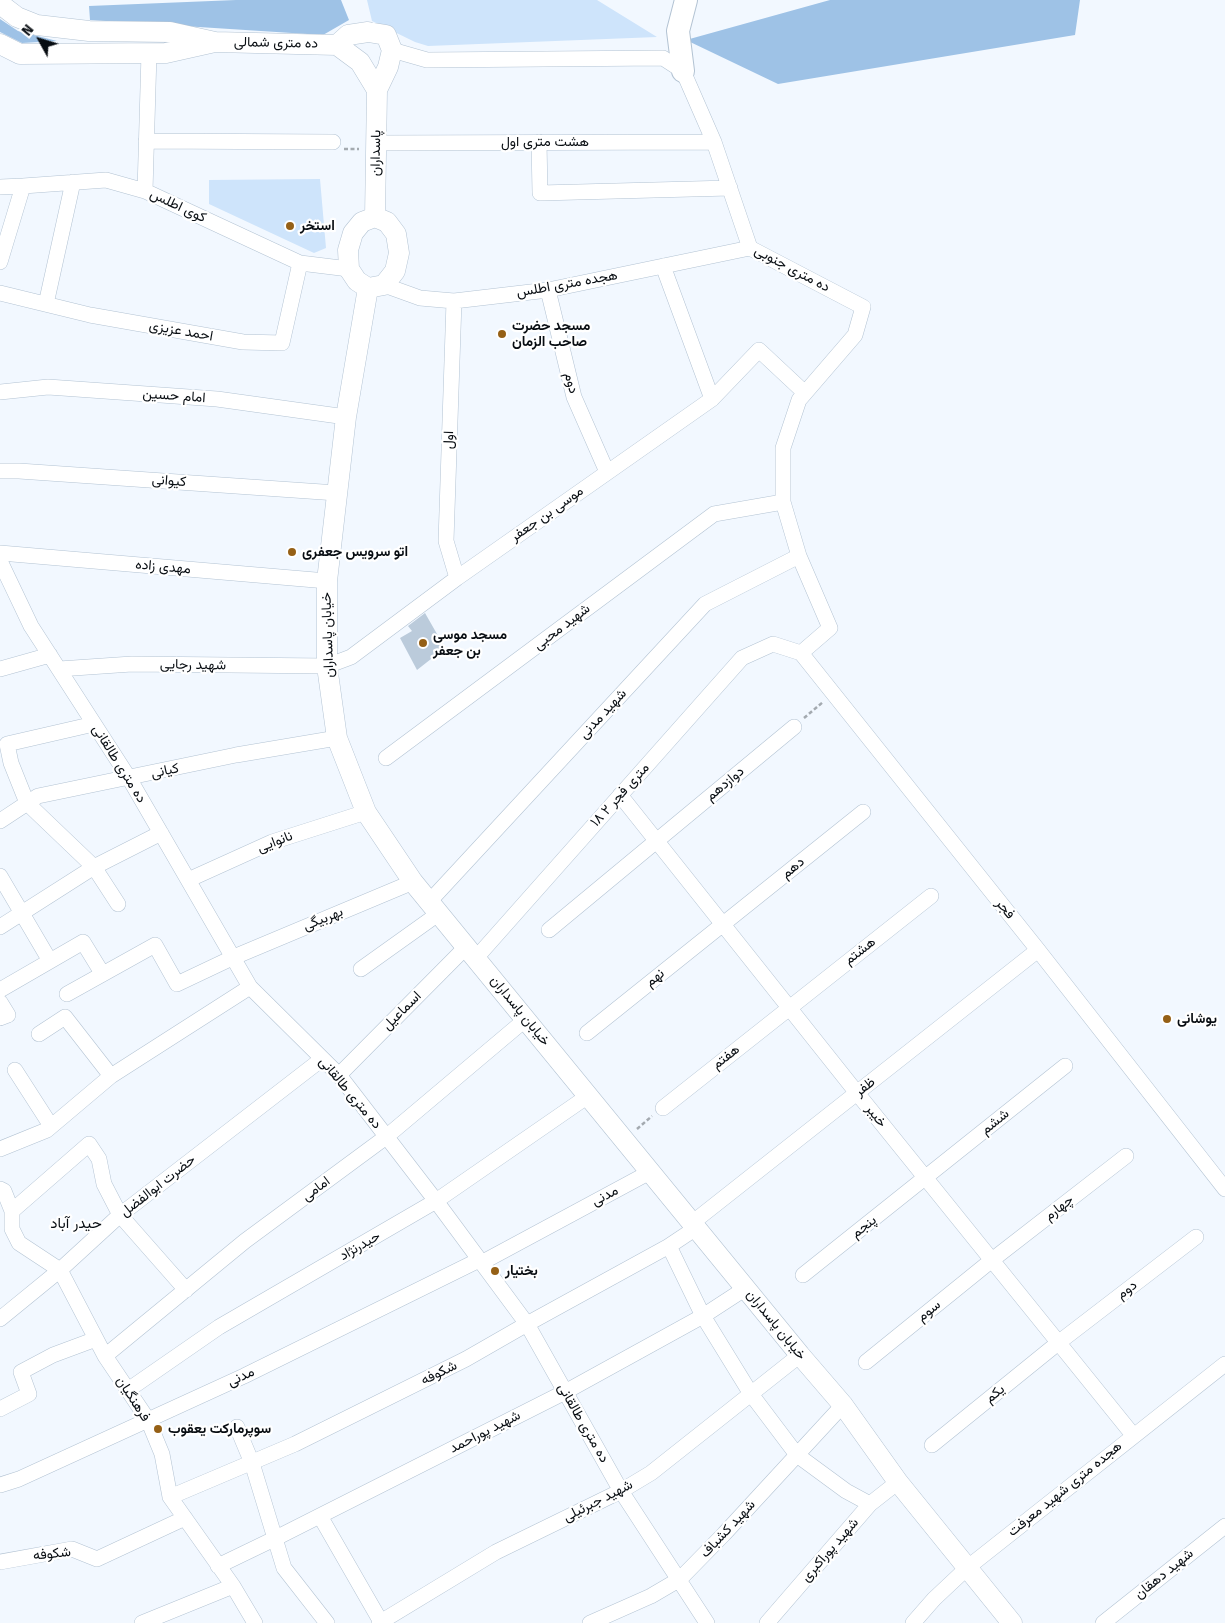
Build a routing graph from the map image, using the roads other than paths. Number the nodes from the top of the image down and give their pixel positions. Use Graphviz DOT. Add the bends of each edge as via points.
graph roads {
  1 [pos="686,0"];
  2 [pos="0,4"];
  3 [pos="215,42"];
  4 [pos="0,44"];
  5 [pos="337,45"];
  6 [pos="392,50"];
  7 [pos="149,53"];
  8 [pos="10,54"];
  9 [pos="683,71"];
  10 [pos="377,90"];
  11 [pos="146,141"];
  12 [pos="333,142"];
  13 [pos="539,142"];
  14 [pos="714,142"];
  15 [pos="375,146"];
  16 [pos="73,182"];
  17 [pos="0,186"];
  18 [pos="23,186"];
  19 [pos="730,188"];
  20 [pos="145,191"];
  21 [pos="376,217"];
  22 [pos="750,248"];
  23 [pos="0,262"];
  24 [pos="300,263"];
  25 [pos="663,266"];
  26 [pos="349,269"];
  27 [pos="376,287"];
  28 [pos="548,290"];
  29 [pos="0,293"];
  30 [pos="454,301"];
  31 [pos="46,304"];
  32 [pos="0,392"];
  33 [pos="805,394"];
  34 [pos="712,399"];
  35 [pos="346,417"];
  36 [pos="0,471"];
  37 [pos="607,472"];
  38 [pos="338,493"];
  39 [pos="783,502"];
  40 [pos="0,553"];
  41 [pos="799,556"];
  42 [pos="0,561"];
  43 [pos="458,578"];
  44 [pos="327,581"];
  45 [pos="801,653"];
  46 [pos="50,655"];
  47 [pos="327,666"];
  48 [pos="0,669"];
  49 [pos="59,670"];
  50 [pos="94,724"];
  51 [pos="794,727"];
  52 [pos="338,738"];
  53 [pos="386,758"];
  54 [pos="5,765"];
  55 [pos="129,778"];
  56 [pos="620,795"];
  57 [pos="27,804"];
  58 [pos="366,812"];
  59 [pos="863,812"];
  60 [pos="0,821"];
  61 [pos="161,833"];
  62 [pos="657,841"];
  63 [pos="94,867"];
  64 [pos="188,880"];
  65 [pos="413,882"];
  66 [pos="2,884"];
  67 [pos="931,896"];
  68 [pos="118,904"];
  69 [pos="434,908"];
  70 [pos="22,913"];
  71 [pos="723,924"];
  72 [pos="0,927"];
  73 [pos="550,930"];
  74 [pos="1038,950"];
  75 [pos="471,952"];
  76 [pos="234,956"];
  77 [pos="50,961"];
  78 [pos="361,969"];
  79 [pos="102,973"];
  80 [pos="250,988"];
  81 [pos="0,990"];
  82 [pos="67,994"];
  83 [pos="0,1002"];
  84 [pos="789,1007"];
  85 [pos="0,1018"];
  86 [pos="526,1019"];
  87 [pos="587,1033"];
  88 [pos="39,1034"];
  89 [pos="322,1059"];
  90 [pos="1065,1066"];
  91 [pos="15,1070"];
  92 [pos="338,1075"];
  93 [pos="112,1076"];
  94 [pos="857,1093"];
  95 [pos="588,1096"];
  96 [pos="663,1108"];
  97 [pos="51,1126"];
  98 [pos="386,1137"];
  99 [pos="0,1149"];
  100 [pos="1126,1156"];
  101 [pos="650,1172"];
  102 [pos="925,1178"];
  103 [pos="0,1189"];
  104 [pos="1225,1189"];
  105 [pos="436,1201"];
  106 [pos="8,1209"];
  107 [pos="120,1215"];
  108 [pos="694,1226"];
  109 [pos="1196,1237"];
  110 [pos="668,1246"];
  111 [pos="992,1260"];
  112 [pos="480,1261"];
  113 [pos="60,1270"];
  114 [pos="803,1275"];
  115 [pos="746,1288"];
  116 [pos="186,1290"];
  117 [pos="703,1316"];
  118 [pos="0,1319"];
  119 [pos="526,1324"];
  120 [pos="96,1339"];
  121 [pos="1058,1343"];
  122 [pos="800,1355"];
  123 [pos="105,1356"];
  124 [pos="866,1362"];
  125 [pos="1225,1364"];
  126 [pos="128,1390"];
  127 [pos="565,1392"];
  128 [pos="751,1394"];
  129 [pos="843,1406"];
  130 [pos="0,1410"];
  131 [pos="148,1420"];
  132 [pos="237,1428"];
  133 [pos="1133,1436"];
  134 [pos="932,1445"];
  135 [pos="797,1455"];
  136 [pos="252,1463"];
  137 [pos="898,1482"];
  138 [pos="0,1486"];
  139 [pos="621,1491"];
  140 [pos="170,1497"];
  141 [pos="870,1504"];
  142 [pos="320,1516"];
  143 [pos="185,1518"];
  144 [pos="1225,1526"];
  145 [pos="276,1538"];
  146 [pos="0,1562"];
  147 [pos="218,1566"];
  148 [pos="966,1568"];
  149 [pos="680,1579"];
  150 [pos="233,1586"];
  151 [pos="385,1621"];
  152 [pos="142,1623"];
  153 [pos="255,1623"];
  154 [pos="327,1623"];
  155 [pos="590,1623"];
  156 [pos="707,1623"];
  157 [pos="767,1623"];
  158 [pos="913,1623"];
  159 [pos="1012,1623"];
  160 [pos="1103,1623"];
  1 -- 9 [label="highway" via="678,31"];
  2 -- 3 [label="main road" via="17,17 37,25 89,31 170,32"];
  3 -- 5 [label="main road, ده متری شمالی"];
  3 -- 7 [label="main road" via="166,53"];
  4 -- 8 [label="main road"];
  5 -- 6 [label="main road" via="348,34 368,32 386,36"];
  5 -- 10 [label="main road" via="360,62"];
  6 -- 9 [label="street" via="427,60 663,58"];
  6 -- 10 [label="main road, پاسداران"];
  7 -- 8 [label="main road"];
  7 -- 11 [label="street"];
  9 -- 14 [label="street, ده متری جنوبی"];
  10 -- 15 [label="main road, پاسداران"];
  11 -- 12 [label="street"];
  11 -- 20 [label="street"];
  13 -- 14 [label="street, هشت متری اول"];
  13 -- 15 [label="street, هشت متری اول"];
  13 -- 19 [label="street" via="540,193"];
  14 -- 19 [label="street, ده متری جنوبی"];
  15 -- 21 [label="main road, پاسداران"];
  16 -- 18 [label="street, کوی اطلس"];
  16 -- 20 [label="street, کوی اطلس" via="106,180"];
  16 -- 31 [label="street"];
  17 -- 18 [label="street, کوی اطلس"];
  18 -- 23 [label="street"];
  19 -- 22 [label="street, ده متری جنوبی"];
  20 -- 24 [label="street, کوی اطلس"];
  21 -- 26 [label="main road" via="362,222 353,233 348,250"];
  21 -- 27 [label="main road" via="387,222 396,234 399,253 395,271"];
  22 -- 25 [label="street, هجده متری اطلس"];
  22 -- 33 [label="street, ده متری جنوبی" via="862,307 855,336"];
  24 -- 26 [label="street, کوی اطلس"];
  24 -- 31 [label="street, احمد عزیزی" via="282,343 243,342"];
  25 -- 28 [label="street, هجده متری اطلس"];
  25 -- 34 [label="street"];
  26 -- 27 [label="main road" via="357,281"];
  27 -- 30 [label="street, هجده متری اطلس" via="420,298"];
  27 -- 35 [label="main road, خیابان پاسداران"];
  28 -- 30 [label="street, هجده متری اطلس"];
  28 -- 37 [label="street, دوم" via="574,397"];
  29 -- 31 [label="street, احمد عزیزی"];
  30 -- 43 [label="street, اول" via="446,541"];
  32 -- 35 [label="street, امام حسین" via="48,387 207,398"];
  33 -- 34 [label="street, موسی بن جعفر" via="759,350"];
  33 -- 39 [label="street, ده متری جنوبی" via="799,400 783,448"];
  34 -- 37 [label="street, موسی بن جعفر"];
  35 -- 38 [label="main road, خیابان پاسداران"];
  36 -- 38 [label="street, کیوانی"];
  37 -- 43 [label="street, موسی بن جعفر"];
  38 -- 44 [label="main road, خیابان پاسداران"];
  39 -- 41 [label="street, ده متری جنوبی"];
  39 -- 53 [label="street, شهید محبی" via="714,514"];
  40 -- 44 [label="street, مهدی زاده"];
  41 -- 45 [label="street, ده متری جنوبی" via="830,628"];
  41 -- 69 [label="street, شهید مدنی" via="705,604"];
  42 -- 46 [label="street, ده متری طالقانی"];
  43 -- 47 [label="street, موسی بن جعفر" via="352,657"];
  44 -- 47 [label="main road, خیابان پاسداران"];
  45 -- 56 [label="street, ۱۸ متری فجر ۲" via="773,644 742,658"];
  45 -- 74 [label="street, فجر"];
  46 -- 48 [label="street"];
  46 -- 49 [label="street, ده متری طالقانی"];
  47 -- 49 [label="street, شهید رجایی" via="132,664"];
  47 -- 52 [label="main road, خیابان پاسداران"];
  49 -- 50 [label="street, ده متری طالقانی"];
  50 -- 54 [label="street" via="7,744"];
  50 -- 55 [label="street, ده متری طالقانی"];
  51 -- 62 [label="street, دوازدهم"];
  52 -- 55 [label="street, کیانی"];
  52 -- 58 [label="main road, خیابان پاسداران"];
  54 -- 57 [label="street"];
  55 -- 57 [label="street, کیانی" via="38,796"];
  55 -- 61 [label="street, ده متری طالقانی"];
  56 -- 62 [label="street, خیبر"];
  56 -- 75 [label="street, ۱۸ متری فجر ۲"];
  57 -- 60 [label="street, کیانی"];
  57 -- 63 [label="street"];
  58 -- 64 [label="street, نانوایی" via="272,842"];
  58 -- 65 [label="main road, خیابان پاسداران"];
  59 -- 71 [label="street, دهم"];
  61 -- 63 [label="street"];
  61 -- 64 [label="street, ده متری طالقانی"];
  62 -- 71 [label="street, خیبر"];
  62 -- 73 [label="street, دوازدهم"];
  63 -- 68 [label="street"];
  63 -- 70 [label="street"];
  64 -- 76 [label="street, ده متری طالقانی"];
  65 -- 69 [label="main road, خیابان پاسداران"];
  65 -- 76 [label="street, بهربیگی"];
  66 -- 70 [label="street"];
  67 -- 84 [label="street, هشتم"];
  69 -- 75 [label="main road, خیابان پاسداران"];
  69 -- 78 [label="street, شهید مدنی"];
  70 -- 72 [label="street"];
  70 -- 77 [label="street"];
  71 -- 84 [label="street, خیبر"];
  71 -- 87 [label="street, نهم"];
  74 -- 94 [label="street, ظفر"];
  74 -- 104 [label="street, فجر"];
  75 -- 86 [label="main road, خیابان پاسداران"];
  75 -- 92 [label="street, اسماعیل"];
  76 -- 79 [label="street, بهربیگی" via="177,984 155,944"];
  76 -- 80 [label="street, ده متری طالقانی"];
  77 -- 79 [label="street" via="83,942"];
  77 -- 81 [label="street"];
  79 -- 82 [label="street"];
  80 -- 89 [label="street, ده متری طالقانی"];
  80 -- 93 [label="street"];
  83 -- 85 [label="street" via="8,1015"];
  84 -- 94 [label="street, خیبر"];
  84 -- 96 [label="street, هفتم"];
  86 -- 95 [label="main road, خیابان پاسداران"];
  86 -- 98 [label="street, امامی"];
  88 -- 93 [label="street" via="64,1017"];
  89 -- 92 [label="street, ده متری طالقانی"];
  89 -- 107 [label="street, حضرت ابوالفضل"];
  90 -- 102 [label="street, ششم"];
  91 -- 97 [label="street"];
  92 -- 98 [label="street, ده متری طالقانی"];
  93 -- 97 [label="street"];
  94 -- 102 [label="street, خیبر"];
  94 -- 108 [label="street, ظفر"];
  95 -- 101 [label="main road, خیابان پاسداران"];
  95 -- 105 [label="street, حیدرنژاد"];
  97 -- 99 [label="street"];
  98 -- 105 [label="street, ده متری طالقانی"];
  98 -- 116 [label="street, امامی"];
  100 -- 111 [label="street, چهارم"];
  101 -- 108 [label="main road, خیابان پاسداران"];
  101 -- 112 [label="street, مدنی"];
  102 -- 111 [label="street, خیبر"];
  102 -- 114 [label="street, پنجم"];
  103 -- 106 [label="street, فرهنگیان" via="4,1191"];
  105 -- 112 [label="street, ده متری طالقانی"];
  105 -- 126 [label="street, حیدرنژاد" via="219,1327"];
  106 -- 107 [label="street" via="89,1144 99,1159 104,1184"];
  106 -- 113 [label="street, فرهنگیان" via="19,1243"];
  107 -- 113 [label="street, حضرت ابوالفضل"];
  107 -- 116 [label="street"];
  108 -- 110 [label="street, شکوفه"];
  108 -- 115 [label="main road, خیابان پاسداران"];
  109 -- 121 [label="street, دوم"];
  110 -- 117 [label="street"];
  110 -- 119 [label="street, شکوفه"];
  111 -- 121 [label="street, خیبر"];
  111 -- 124 [label="street, سوم"];
  112 -- 119 [label="street, ده متری طالقانی"];
  112 -- 131 [label="street, مدنی"];
  113 -- 118 [label="street, حضرت ابوالفضل"];
  113 -- 120 [label="street, فرهنگیان"];
  115 -- 117 [label="street, شهید پوراحمد"];
  115 -- 122 [label="main road, خیابان پاسداران"];
  116 -- 123 [label="street, امامی"];
  117 -- 127 [label="street, شهید پوراحمد"];
  117 -- 128 [label="street"];
  119 -- 127 [label="street, ده متری طالقانی"];
  119 -- 136 [label="street, شکوفه" via="466,1359"];
  120 -- 123 [label="street, فرهنگیان"];
  120 -- 130 [label="street" via="53,1355 22,1372 29,1394"];
  121 -- 133 [label="street, خیبر"];
  121 -- 134 [label="street, یکم"];
  122 -- 128 [label="street, شهید جبرئیلی"];
  122 -- 129 [label="main road, خیابان پاسداران"];
  123 -- 126 [label="street, فرهنگیان"];
  125 -- 133 [label="street, هجده متری شهید معرفت"];
  126 -- 131 [label="street, فرهنگیان"];
  127 -- 139 [label="street, ده متری طالقانی"];
  127 -- 142 [label="street, شهید پوراحمد"];
  128 -- 135 [label="street"];
  128 -- 139 [label="street, شهید جبرئیلی" via="651,1473"];
  129 -- 135 [label="street, شهید کشباف"];
  129 -- 137 [label="main road, خیابان پاسداران"];
  131 -- 138 [label="street, مدنی"];
  131 -- 140 [label="street, فرهنگیان" via="162,1454"];
  132 -- 136 [label="street"];
  133 -- 148 [label="street, هجده متری شهید معرفت"];
  135 -- 141 [label="street" via="846,1491"];
  135 -- 149 [label="street, شهید کشباف"];
  136 -- 140 [label="street, شکوفه"];
  136 -- 145 [label="street"];
  137 -- 141 [label="street, شهید پوراکبری"];
  137 -- 148 [label="main road, خیابان پاسداران"];
  139 -- 149 [label="street, ده متری طالقانی"];
  139 -- 151 [label="street, شهید جبرئیلی" via="496,1552"];
  140 -- 143 [label="street, فرهنگیان"];
  141 -- 157 [label="street, شهید پوراکبری"];
  142 -- 145 [label="street, شهید پوراحمد"];
  142 -- 151 [label="street"];
  143 -- 146 [label="street, شکوفه" via="96,1559 72,1549"];
  143 -- 147 [label="street, فرهنگیان"];
  144 -- 160 [label="street, شهید دهقان"];
  145 -- 147 [label="street, شهید پوراحمد"];
  145 -- 154 [label="street" via="284,1568"];
  147 -- 150 [label="street, فرهنگیان"];
  148 -- 158 [label="street, هجده متری شهید معرفت"];
  148 -- 159 [label="main road, خیابان پاسداران"];
  149 -- 155 [label="street, شهید کشباف" via="651,1596"];
  149 -- 156 [label="street, ده متری طالقانی"];
  150 -- 152 [label="street"];
  150 -- 153 [label="street, فرهنگیان"];
}
